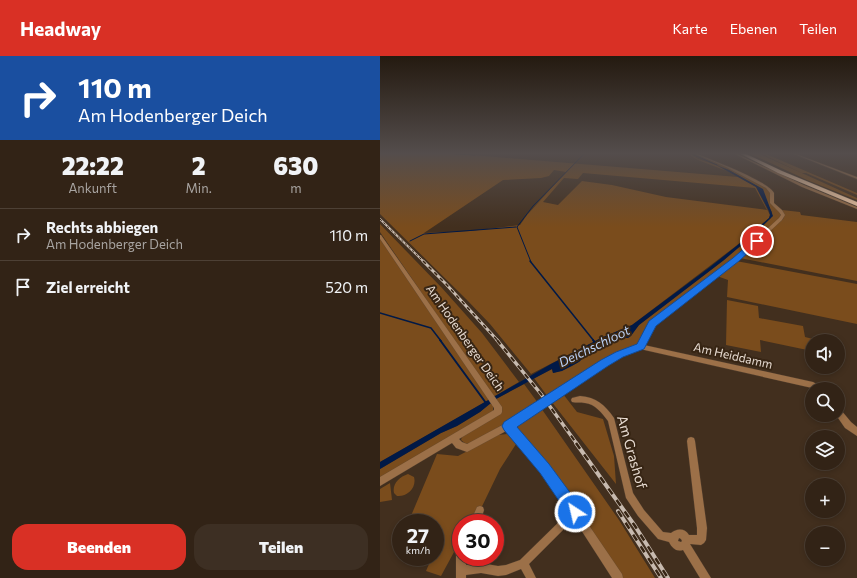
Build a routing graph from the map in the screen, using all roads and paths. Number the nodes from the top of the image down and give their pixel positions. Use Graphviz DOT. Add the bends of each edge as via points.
graph roads {
  1 [pos="750,178"];
  2 [pos="787,178"];
  3 [pos="796,178"];
  4 [pos="799,178"];
  5 [pos="857,203"];
  6 [pos="857,208"];
  7 [pos="380,236"];
  8 [pos="640,347"];
  9 [pos="805,383"];
  10 [pos="574,400"];
  11 [pos="845,421"];
  12 [pos="509,426"];
  13 [pos="857,432"];
  14 [pos="453,440"];
  15 [pos="691,441"];
  16 [pos="380,482"];
  17 [pos="480,510"];
  18 [pos="575,512"];
  19 [pos="478,514"];
  20 [pos="686,542"];
  21 [pos="523,563"];
  22 [pos="461,575"];
  23 [pos="531,578"];
  24 [pos="618,578"];
  25 [pos="706,578"];
  1 -- 8 [label="street" via="772,193 771,201 781,211 781,219 736,260 652,324"];
  2 -- 6 [label="street"];
  3 -- 5 [label="highway"];
  4 -- 5 [label="highway"];
  7 -- 14 [label="street, Am Hodenberger Deich" via="498,407 498,412"];
  8 -- 9 [label="street, Am Heiddamm"];
  8 -- 12 [label="street" via="604,363"];
  10 -- 20 [label="street, Am Grashof" via="590,400 604,409 611,420 629,495 661,536 674,538 681,548"];
  11 -- 13 [label="street"];
  12 -- 14 [label="street" via="467,448"];
  12 -- 18 [label="street" via="545,468"];
  14 -- 16 [label="street, Am Hodenberger Deich"];
  15 -- 20 [label="street" via="702,534 701,540"];
  17 -- 19 [label="street"];
  18 -- 21 [label="street"];
  18 -- 24 [label="street"];
  20 -- 25 [label="street, Am Grashof"];
  21 -- 22 [label="street" via="506,570 481,568"];
  21 -- 23 [label="street"];
}
